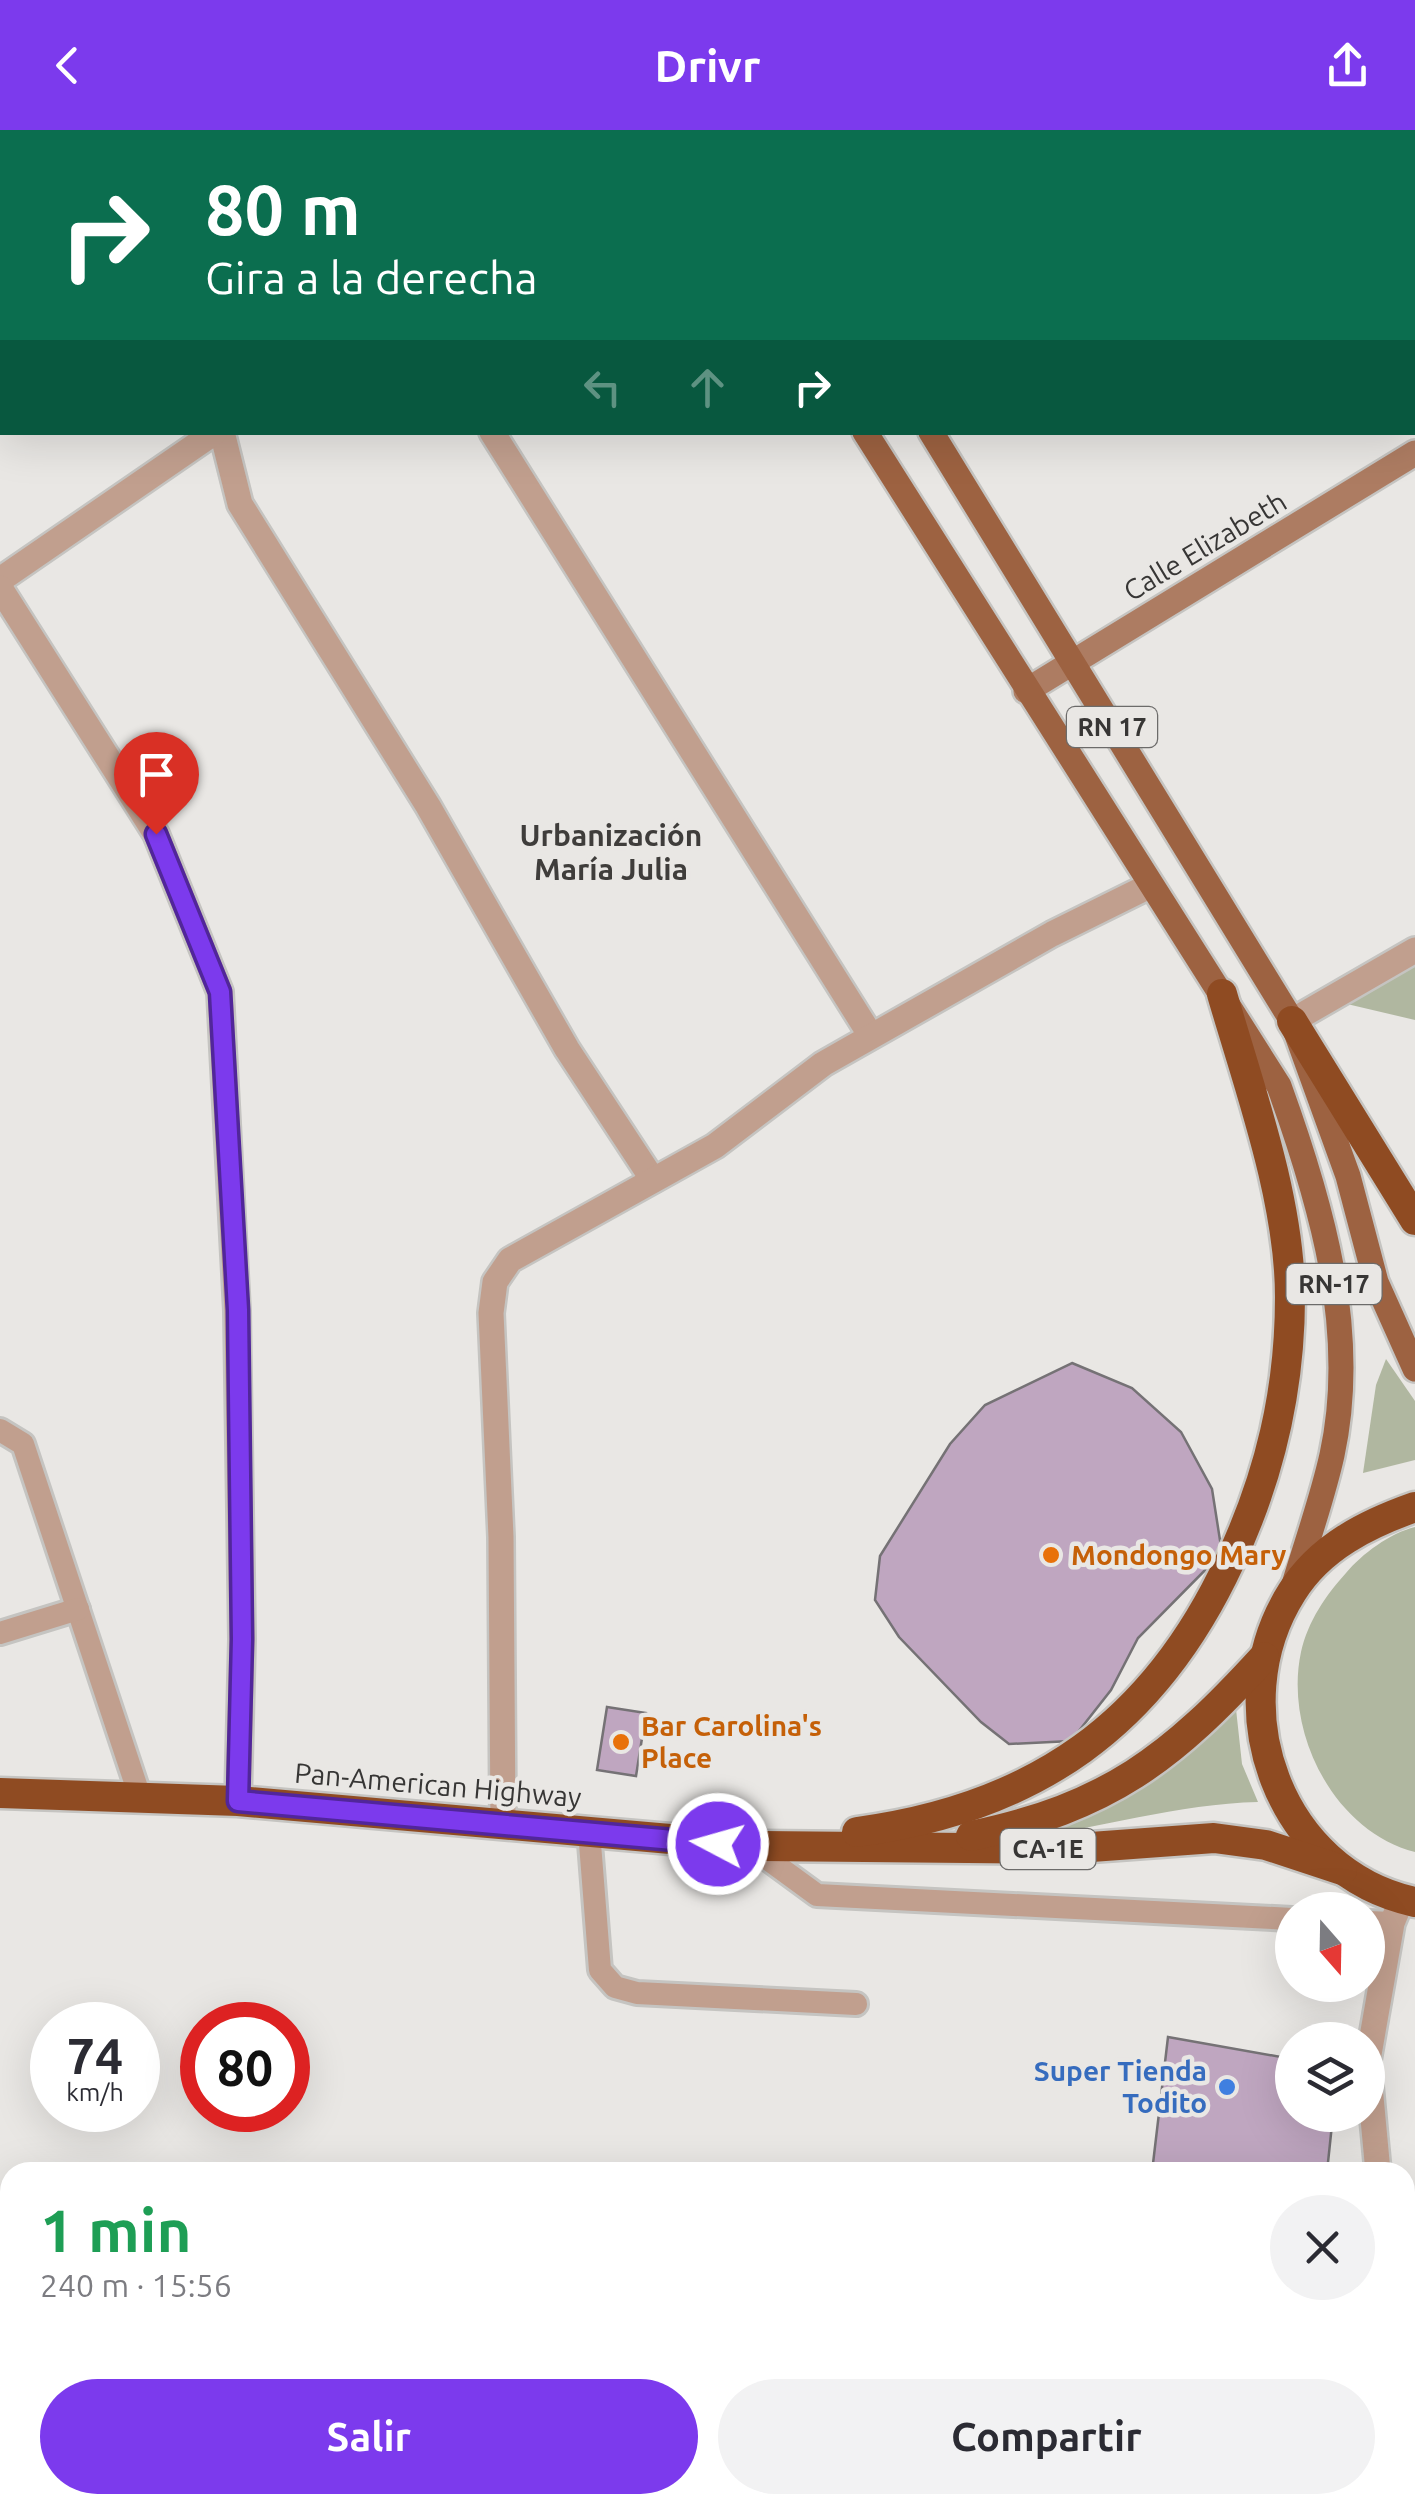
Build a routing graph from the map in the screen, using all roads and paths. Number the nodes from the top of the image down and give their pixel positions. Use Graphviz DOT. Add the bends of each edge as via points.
graph roads {
  1 [pos="215,435"];
  2 [pos="220,435"];
  3 [pos="494,435"];
  4 [pos="868,435"];
  5 [pos="934,435"];
  6 [pos="1415,454"];
  7 [pos="0,580"];
  8 [pos="0,588"];
  9 [pos="1072,662"];
  10 [pos="1026,691"];
  11 [pos="1149,886"];
  12 [pos="1415,950"];
  13 [pos="1222,994"];
  14 [pos="1292,1021"];
  15 [pos="871,1036"];
  16 [pos="653,1180"];
  17 [pos="1415,1220"];
  18 [pos="1415,1368"];
  19 [pos="0,1430"];
  20 [pos="1415,1507"];
  21 [pos="1292,1592"];
  22 [pos="78,1610"];
  23 [pos="0,1633"];
  24 [pos="1264,1656"];
  25 [pos="0,1793"];
  26 [pos="140,1798"];
  27 [pos="238,1801"];
  28 [pos="503,1824"];
  29 [pos="589,1831"];
  30 [pos="750,1846"];
  31 [pos="1342,1870"];
  32 [pos="1394,1912"];
  33 [pos="1275,1917"];
  34 [pos="856,2004"];
  35 [pos="1375,2022"];
  36 [pos="1374,2132"];
  37 [pos="1377,2162"];
  1 -- 7 [label="street"];
  2 -- 16 [label="street" via="240,504"];
  3 -- 15 [label="street"];
  4 -- 10 [label="main road, RN 17"];
  5 -- 9 [label="main road, RN 17"];
  6 -- 9 [label="street, Calle Elizabeth"];
  8 -- 27 [label="street" via="156,834 220,992 238,1310"];
  9 -- 10 [label="street, Calle Elizabeth"];
  9 -- 14 [label="main road, RN 17"];
  10 -- 11 [label="main road, RN 17"];
  11 -- 13 [label="main road, RN 17"];
  11 -- 15 [label="street"];
  12 -- 14 [label="street"];
  13 -- 21 [label="main road, RN-17" via="1279,1086 1315,1190 1336,1303 1340,1370 1332,1457"];
  13 -- 30 [label="highway" via="1273,1187 1290,1296 1274,1449 1250,1518 1196,1629 1151,1690 1107,1732 1026,1784 932,1820"];
  14 -- 17 [label="highway"];
  14 -- 18 [label="main road, RN-17" via="1348,1176 1381,1294"];
  15 -- 16 [label="street" via="715,1146"];
  16 -- 28 [label="street" via="510,1260 495,1282"];
  19 -- 22 [label="lane" via="23,1444"];
  20 -- 21 [label="highway, CA-1E" via="1368,1524 1325,1554"];
  21 -- 24 [label="highway, CA-1E"];
  22 -- 23 [label="lane"];
  22 -- 26 [label="lane"];
  24 -- 30 [label="highway, Pan-American Highway / CA-1E" via="1182,1742 1074,1808 966,1837"];
  24 -- 31 [label="highway, CA-1E" via="1258,1717 1270,1775 1299,1828"];
  25 -- 26 [label="highway, Pan-American Highway / CA-1E"];
  26 -- 27 [label="highway, Pan-American Highway / CA-1E"];
  27 -- 28 [label="highway, Pan-American Highway / CA-1E"];
  28 -- 29 [label="highway, Pan-American Highway / CA-1E"];
  29 -- 30 [label="highway, Pan-American Highway / CA-1E"];
  29 -- 34 [label="lane" via="600,1970 614,1987"];
  30 -- 31 [label="highway, Pan-American Highway / CA-1E" via="1064,1849 1214,1838 1266,1844"];
  30 -- 33 [label="lane" via="817,1896"];
  31 -- 32 [label="highway, CA-1E"];
  32 -- 35 [label="street"];
  36 -- 37 [label="street"];
}
